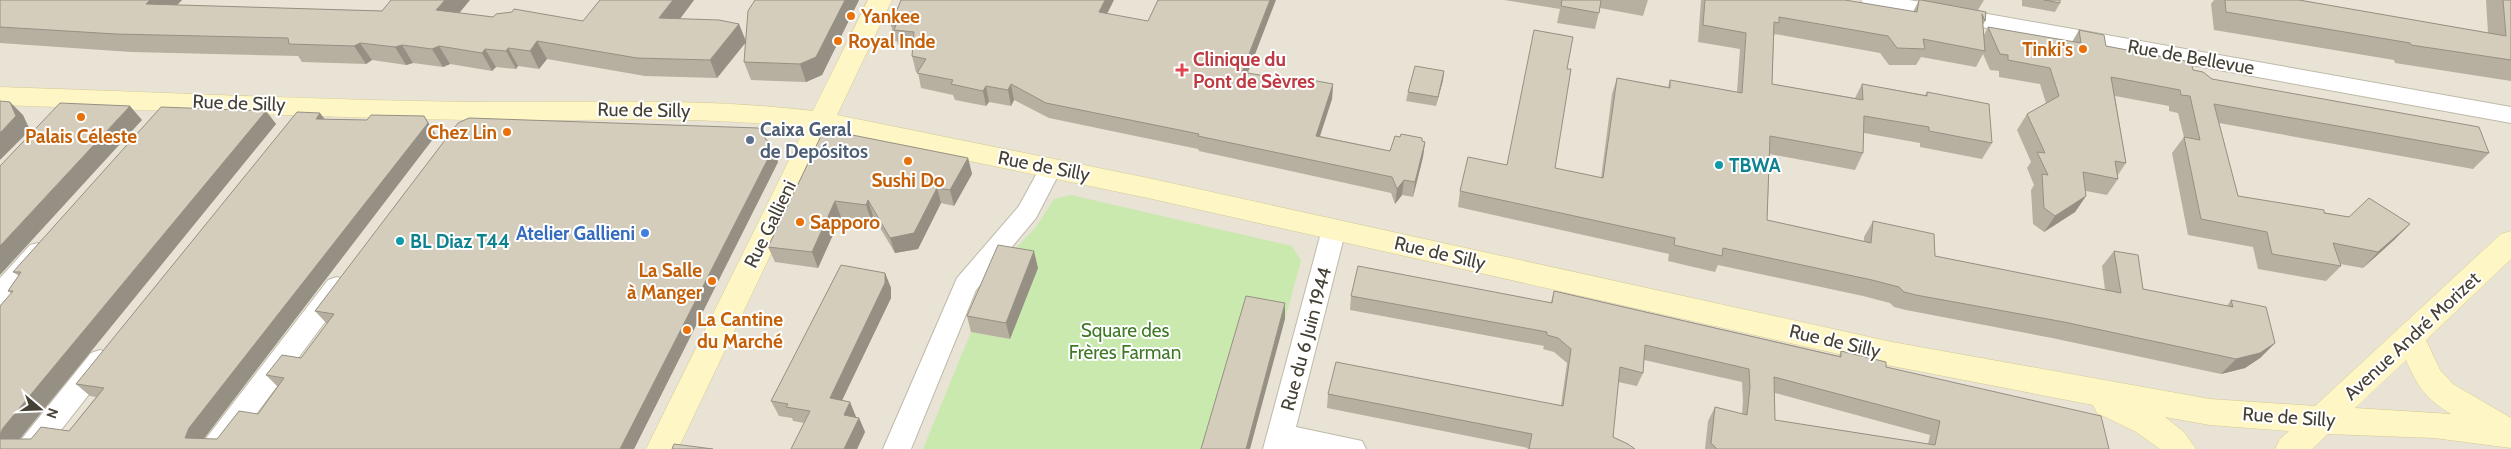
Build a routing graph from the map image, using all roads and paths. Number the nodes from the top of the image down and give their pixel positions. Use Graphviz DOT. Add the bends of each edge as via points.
graph roads {
  1 [pos="880,0"];
  2 [pos="1870,0"];
  3 [pos="0,96"];
  4 [pos="76,98"];
  5 [pos="174,101"];
  6 [pos="307,105"];
  7 [pos="470,111"];
  8 [pos="2511,115"];
  9 [pos="55,120"];
  10 [pos="156,121"];
  11 [pos="822,121"];
  12 [pos="286,131"];
  13 [pos="455,131"];
  14 [pos="1051,168"];
  15 [pos="1334,229"];
  16 [pos="52,237"];
  17 [pos="2511,242"];
  18 [pos="353,266"];
  19 [pos="0,296"];
  20 [pos="2410,337"];
  21 [pos="117,340"];
  22 [pos="2069,388"];
  23 [pos="2320,420"];
  24 [pos="2511,434"];
  25 [pos="1279,442"];
  26 [pos="30,449"];
  27 [pos="214,449"];
  28 [pos="662,449"];
  29 [pos="897,449"];
  30 [pos="1352,449"];
  31 [pos="2180,449"];
  32 [pos="2291,449"];
  1 -- 11 [label="main road, Rue Gallieni"];
  2 -- 8 [label="street, Rue de Bellevue"];
  3 -- 4 [label="main road, Rue de Silly"];
  4 -- 5 [label="main road, Rue de Silly"];
  4 -- 9 [label="street"];
  5 -- 6 [label="main road, Rue de Silly"];
  5 -- 10 [label="street"];
  6 -- 7 [label="main road, Rue de Silly"];
  6 -- 12 [label="street"];
  7 -- 11 [label="main road, Rue de Silly" via="656,110 773,115"];
  7 -- 13 [label="street"];
  11 -- 14 [label="main road, Rue de Silly"];
  11 -- 28 [label="main road, Rue Gallieni"];
  14 -- 15 [label="main road, Rue de Silly"];
  14 -- 29 [label="street" via="1028,212 966,285"];
  15 -- 22 [label="main road, Rue de Silly" via="1892,354"];
  15 -- 25 [label="street, Rue du 6 Juin 1944"];
  16 -- 19 [label="street"];
  17 -- 20 [label="main road, Avenue André Morizet"];
  18 -- 27 [label="street"];
  20 -- 23 [label="main road, Avenue André Morizet"];
  20 -- 24 [label="main road, Rue de Silly" via="2429,378 2442,393"];
  21 -- 26 [label="street"];
  22 -- 23 [label="main road, Rue de Silly" via="2210,412"];
  22 -- 31 [label="main road, Rue de Silly" via="2131,413 2160,430"];
  23 -- 24 [label="main road, Rue de Silly" via="2434,425"];
  23 -- 32 [label="main road, Avenue André Morizet"];
  25 -- 30 [label="street"];
}
